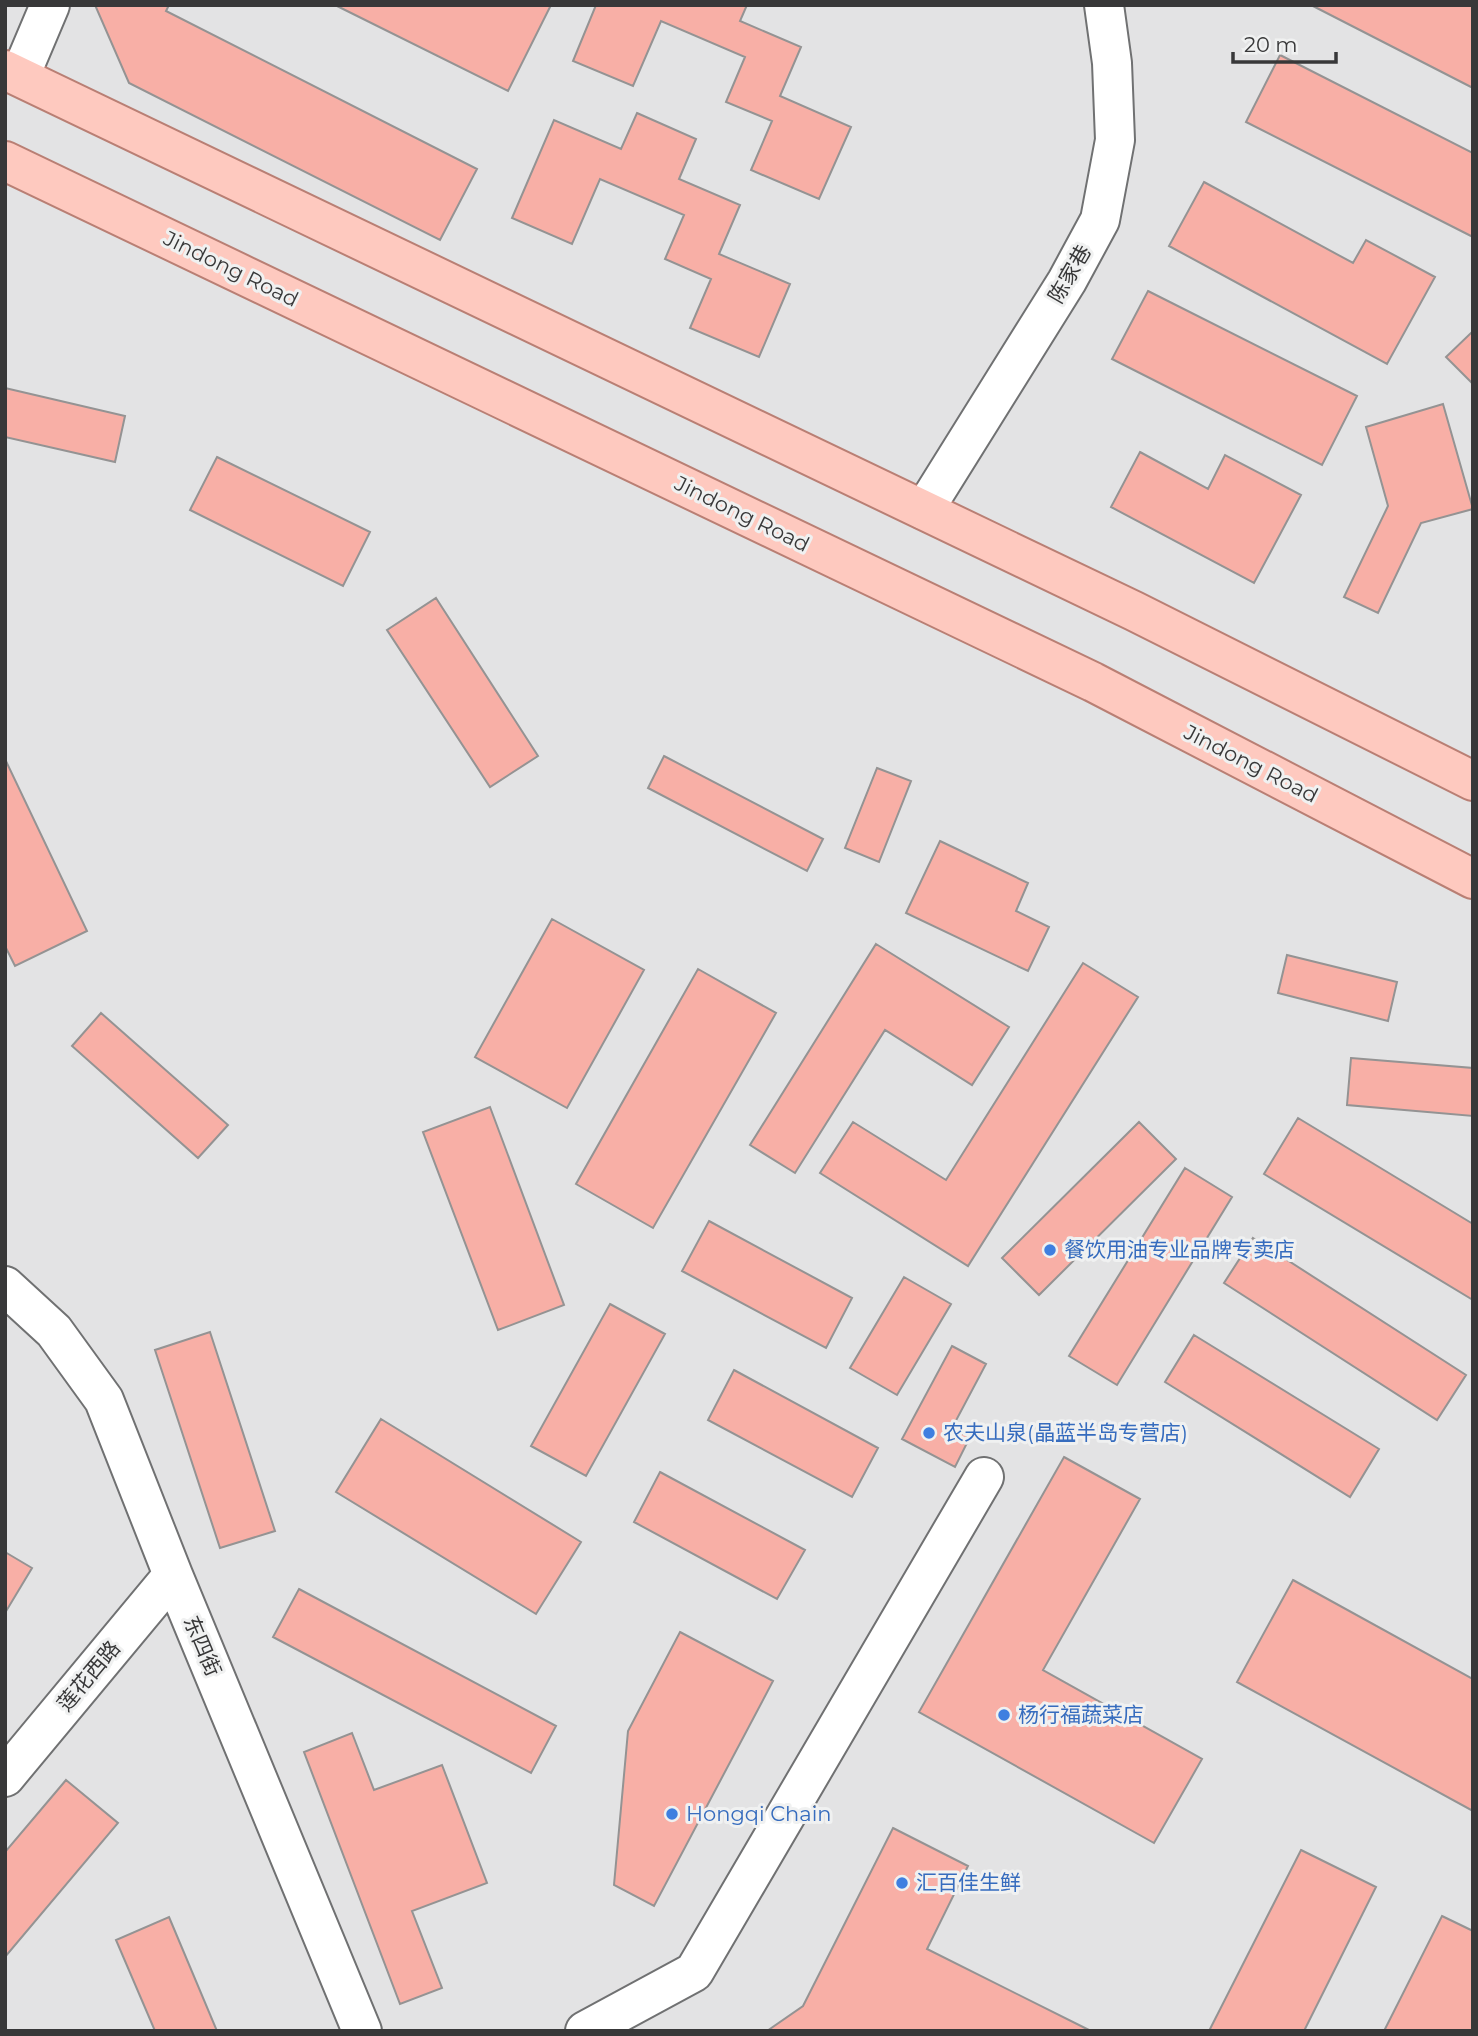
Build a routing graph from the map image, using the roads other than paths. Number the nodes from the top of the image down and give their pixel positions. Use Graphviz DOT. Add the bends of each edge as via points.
graph roads {
  1 [pos="50,5"];
  2 [pos="1104,5"];
  3 [pos="13,73"];
  4 [pos="5,161"];
  5 [pos="924,510"];
  6 [pos="1473,781"];
  7 [pos="1473,879"];
  8 [pos="5,1286"];
  9 [pos="984,1477"];
  10 [pos="173,1575"];
  11 [pos="5,1777"];
  12 [pos="362,2031"];
  13 [pos="585,2031"];
  1 -- 3 [label="street"];
  2 -- 5 [label="street, 陈家巷" via="1115,140 1100,220"];
  3 -- 5 [label="main road"];
  4 -- 7 [label="main road, Jindong Road" via="1093,682"];
  5 -- 6 [label="main road"];
  8 -- 10 [label="street, 东四街" via="54,1331 104,1401"];
  9 -- 13 [label="street" via="694,1972"];
  10 -- 11 [label="street, 莲花西路"];
  10 -- 12 [label="street, 东四街"];
}
